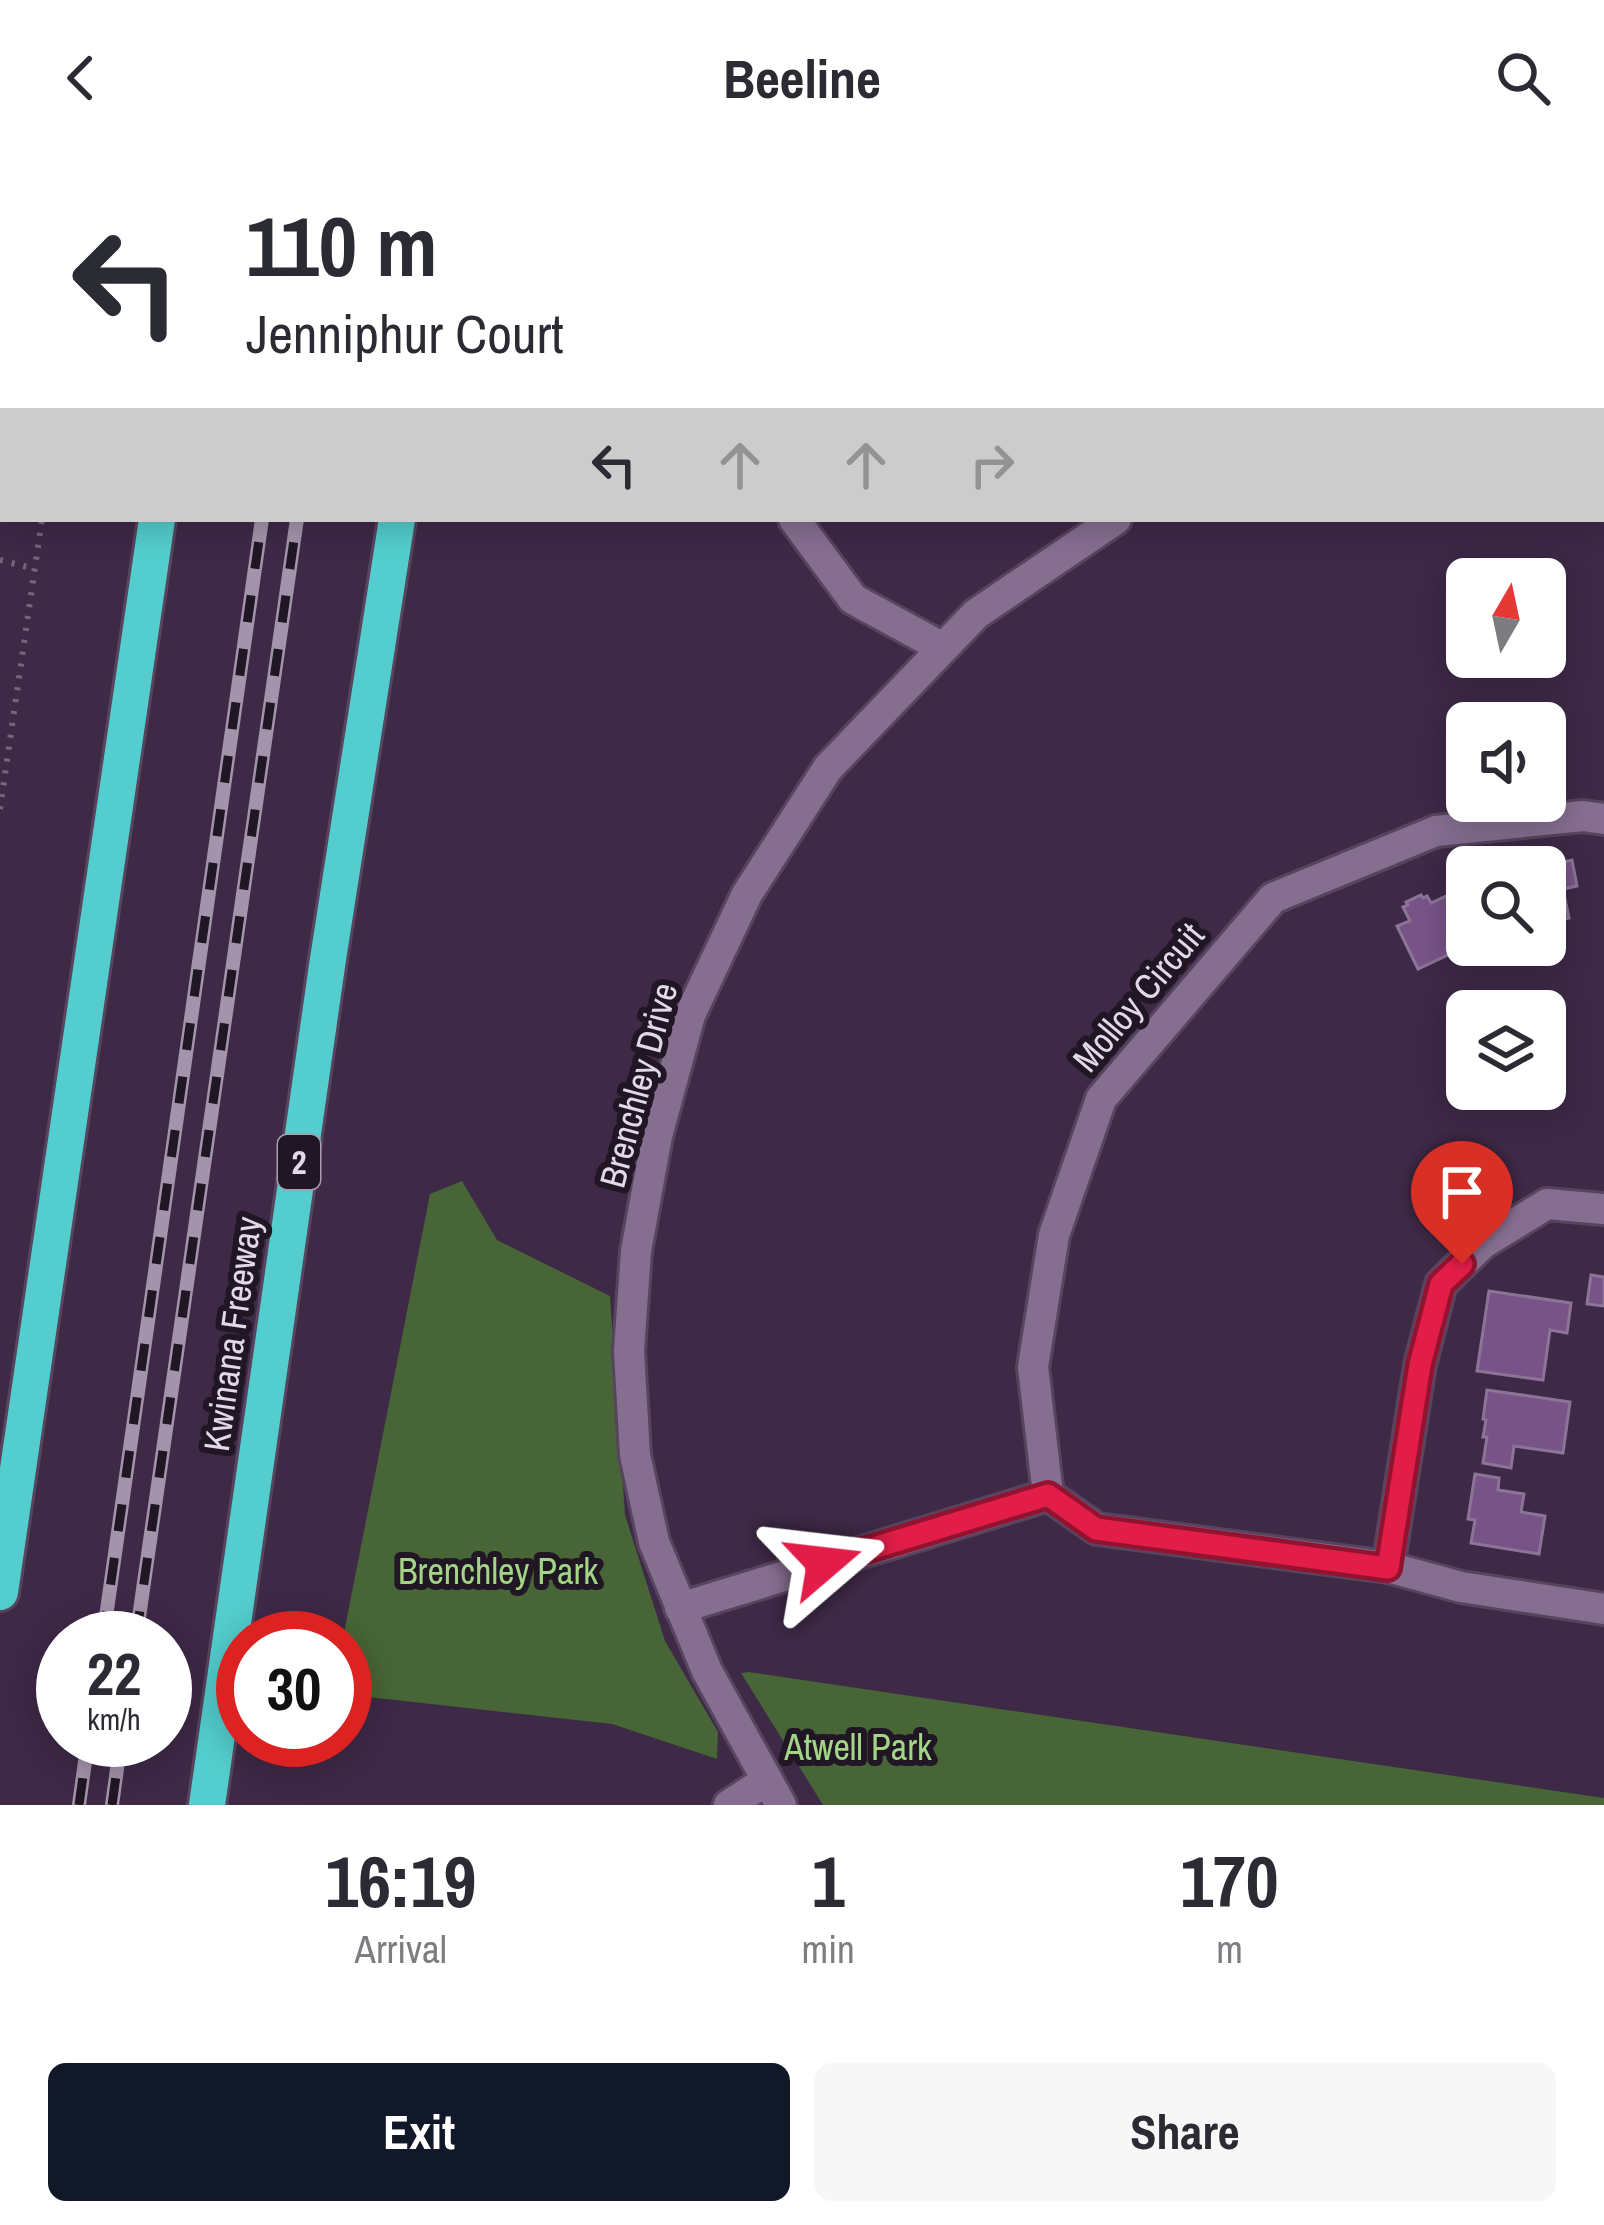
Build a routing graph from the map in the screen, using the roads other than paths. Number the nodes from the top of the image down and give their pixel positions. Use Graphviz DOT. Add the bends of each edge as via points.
graph roads {
  1 [pos="157,522"];
  2 [pos="397,522"];
  3 [pos="796,522"];
  4 [pos="1112,522"];
  5 [pos="943,649"];
  6 [pos="1604,819"];
  7 [pos="1604,1209"];
  8 [pos="1048,1495"];
  9 [pos="1388,1568"];
  10 [pos="0,1592"];
  11 [pos="680,1608"];
  12 [pos="1604,1610"];
  13 [pos="774,1793"];
  14 [pos="207,1805"];
  15 [pos="729,1805"];
  1 -- 10 [label="highway"];
  2 -- 14 [label="highway, Kwinana Freeway / 2"];
  3 -- 5 [label="street" via="853,599"];
  4 -- 5 [label="street, Brenchley Drive" via="976,614"];
  5 -- 11 [label="street, Brenchley Drive" via="828,768 747,894 684,1035 636,1251 629,1351 635,1455 654,1542"];
  6 -- 8 [label="street, Molloy Circuit" via="1436,831 1273,898 1101,1099 1054,1235 1033,1367"];
  7 -- 9 [label="street" via="1547,1204 1482,1244 1441,1284"];
  8 -- 9 [label="street" via="1096,1529"];
  8 -- 11 [label="street"];
  9 -- 12 [label="street"];
  11 -- 13 [label="street, Brenchley Drive"];
  13 -- 15 [label="street"];
}
